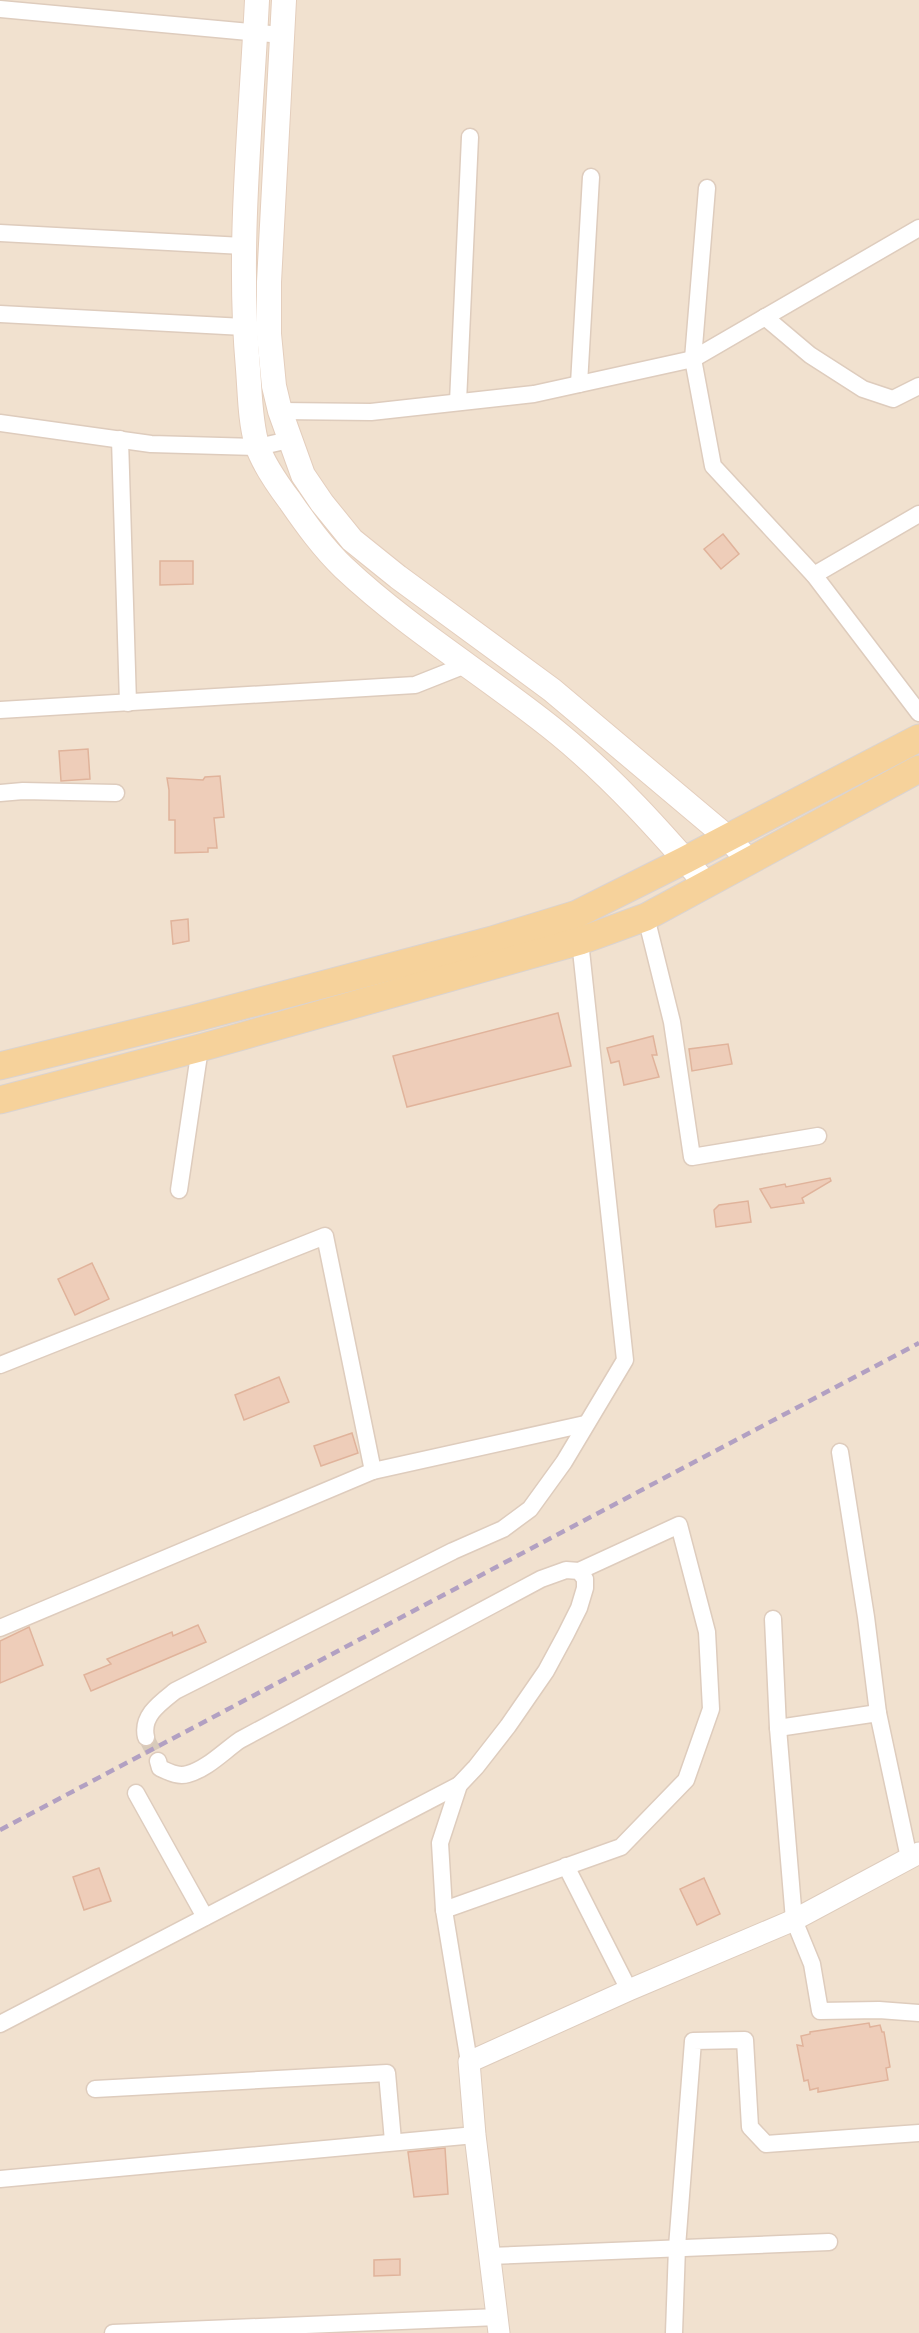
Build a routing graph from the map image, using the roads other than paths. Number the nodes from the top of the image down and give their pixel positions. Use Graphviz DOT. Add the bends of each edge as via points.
graph roads {
  1 [pos="256,0"];
  2 [pos="284,0"];
  3 [pos="52,7"];
  4 [pos="0,9"];
  5 [pos="255,34"];
  6 [pos="282,36"];
  7 [pos="470,138"];
  8 [pos="591,177"];
  9 [pos="706,188"];
  10 [pos="919,228"];
  11 [pos="0,233"];
  12 [pos="243,246"];
  13 [pos="0,314"];
  14 [pos="765,317"];
  15 [pos="244,327"];
  16 [pos="693,359"];
  17 [pos="579,384"];
  18 [pos="919,386"];
  19 [pos="458,402"];
  20 [pos="280,411"];
  21 [pos="0,423"];
  22 [pos="120,439"];
  23 [pos="289,440"];
  24 [pos="258,447"];
  25 [pos="919,514"];
  26 [pos="814,574"];
  27 [pos="468,664"];
  28 [pos="128,703"];
  29 [pos="0,710"];
  30 [pos="919,713"];
  31 [pos="919,738"];
  32 [pos="919,769"];
  33 [pos="0,793"];
  34 [pos="116,793"];
  35 [pos="728,838"];
  36 [pos="686,860"];
  37 [pos="749,861"];
  38 [pos="708,885"];
  39 [pos="646,917"];
  40 [pos="580,941"];
  41 [pos="200,1048"];
  42 [pos="0,1066"];
  43 [pos="0,1100"];
  44 [pos="818,1136"];
  45 [pos="179,1190"];
  46 [pos="0,1365"];
  47 [pos="585,1424"];
  48 [pos="840,1452"];
  49 [pos="373,1471"];
  50 [pos="579,1571"];
  51 [pos="773,1619"];
  52 [pos="0,1628"];
  53 [pos="878,1713"];
  54 [pos="778,1728"];
  55 [pos="146,1737"];
  56 [pos="158,1761"];
  57 [pos="459,1785"];
  58 [pos="136,1793"];
  59 [pos="914,1855"];
  60 [pos="566,1866"];
  61 [pos="444,1910"];
  62 [pos="205,1917"];
  63 [pos="794,1920"];
  64 [pos="629,1990"];
  65 [pos="919,2013"];
  66 [pos="0,2024"];
  67 [pos="469,2062"];
  68 [pos="95,2089"];
  69 [pos="919,2133"];
  70 [pos="475,2135"];
  71 [pos="393,2141"];
  72 [pos="0,2179"];
  73 [pos="829,2242"];
  74 [pos="677,2247"];
  75 [pos="489,2256"];
  76 [pos="498,2325"];
  77 [pos="113,2333"];
  78 [pos="675,2333"];
  1 -- 5 [label="main road"];
  2 -- 6 [label="main road"];
  3 -- 4 [label="street"];
  3 -- 5 [label="street"];
  5 -- 6 [label="street"];
  5 -- 12 [label="main road"];
  6 -- 20 [label="main road" via="269,282 269,334"];
  7 -- 19 [label="street"];
  8 -- 17 [label="street"];
  9 -- 16 [label="street"];
  10 -- 14 [label="street"];
  11 -- 12 [label="street"];
  12 -- 15 [label="main road"];
  13 -- 15 [label="street"];
  14 -- 16 [label="street"];
  14 -- 18 [label="street" via="810,355 863,389 893,399"];
  15 -- 24 [label="main road"];
  16 -- 17 [label="street"];
  16 -- 26 [label="street" via="713,466"];
  17 -- 19 [label="street" via="534,394"];
  19 -- 20 [label="street" via="371,412"];
  20 -- 23 [label="main road"];
  21 -- 22 [label="street"];
  22 -- 24 [label="street" via="151,444"];
  22 -- 28 [label="street"];
  23 -- 24 [label="street"];
  23 -- 35 [label="main road" via="303,475 352,540 552,690"];
  24 -- 27 [label="main road" via="312,532 343,567"];
  25 -- 26 [label="street"];
  26 -- 30 [label="street"];
  27 -- 28 [label="street" via="415,685"];
  27 -- 36 [label="main road" via="561,735"];
  28 -- 29 [label="street"];
  31 -- 35 [label="main road"];
  32 -- 37 [label="main road"];
  33 -- 34 [label="street"];
  35 -- 36 [label="main road"];
  35 -- 37 [label="main road"];
  36 -- 38 [label="main road"];
  36 -- 42 [label="main road" via="577,914 492,940"];
  37 -- 38 [label="main road"];
  38 -- 39 [label="main road"];
  39 -- 40 [label="main road"];
  39 -- 44 [label="street" via="672,1022 692,1157"];
  40 -- 41 [label="main road"];
  40 -- 47 [label="street" via="625,1360"];
  41 -- 43 [label="main road"];
  41 -- 45 [label="street"];
  46 -- 49 [label="street" via="325,1236"];
  47 -- 49 [label="street"];
  47 -- 55 [label="street" via="564,1462 530,1509 503,1529 175,1691 157,1704 146,1720"];
  48 -- 53 [label="street"];
  49 -- 52 [label="street"];
  50 -- 56 [label="street" via="566,1570 541,1579 240,1740 187,1775 160,1768"];
  50 -- 57 [label="street" via="585,1588 579,1608 546,1671"];
  50 -- 60 [label="street" via="679,1525 707,1632 711,1709 686,1780 621,1847"];
  51 -- 54 [label="street"];
  53 -- 54 [label="street"];
  53 -- 59 [label="street"];
  54 -- 63 [label="street"];
  57 -- 61 [label="street" via="440,1843"];
  57 -- 62 [label="street"];
  58 -- 62 [label="street"];
  59 -- 63 [label="street"];
  60 -- 61 [label="street"];
  60 -- 64 [label="street"];
  61 -- 67 [label="street"];
  62 -- 66 [label="street"];
  63 -- 64 [label="street"];
  63 -- 65 [label="street" via="812,1964 820,2011"];
  64 -- 67 [label="street"];
  67 -- 70 [label="street"];
  68 -- 71 [label="street" via="387,2073"];
  69 -- 74 [label="street" via="766,2144 750,2127 745,2040 693,2041"];
  70 -- 71 [label="street"];
  70 -- 75 [label="street"];
  71 -- 72 [label="street"];
  73 -- 74 [label="street"];
  74 -- 75 [label="street"];
  74 -- 78 [label="street"];
  75 -- 76 [label="street"];
  76 -- 77 [label="street"];
}
